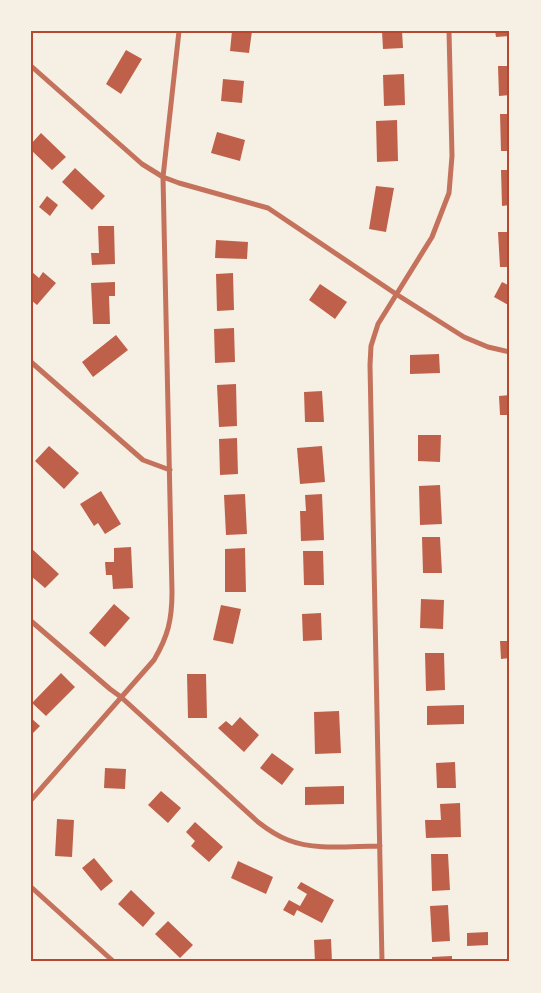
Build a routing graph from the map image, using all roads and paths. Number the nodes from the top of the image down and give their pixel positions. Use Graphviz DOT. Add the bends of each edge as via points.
graph roads {
  1 [pos="179,31"];
  2 [pos="450,31"];
  3 [pos="31,66"];
  4 [pos="163,177"];
  5 [pos="396,294"];
  6 [pos="510,352"];
  7 [pos="31,362"];
  8 [pos="170,470"];
  9 [pos="31,621"];
  10 [pos="121,698"];
  11 [pos="31,800"];
  12 [pos="380,846"];
  13 [pos="31,887"];
  14 [pos="114,962"];
  15 [pos="382,962"];
  1 -- 4 [label="street"];
  2 -- 5 [label="street" via="452,156 449,194 432,237"];
  3 -- 4 [label="street" via="142,164"];
  4 -- 5 [label="street" via="268,208"];
  4 -- 8 [label="street"];
  5 -- 6 [label="street" via="464,337"];
  5 -- 12 [label="street" via="373,335 370,365"];
  7 -- 8 [label="street" via="143,460"];
  8 -- 10 [label="street" via="171,622 154,660"];
  9 -- 10 [label="street"];
  10 -- 11 [label="street"];
  10 -- 12 [label="street" via="273,833 300,844 316,846"];
  12 -- 15 [label="street"];
  13 -- 14 [label="street"];
}
